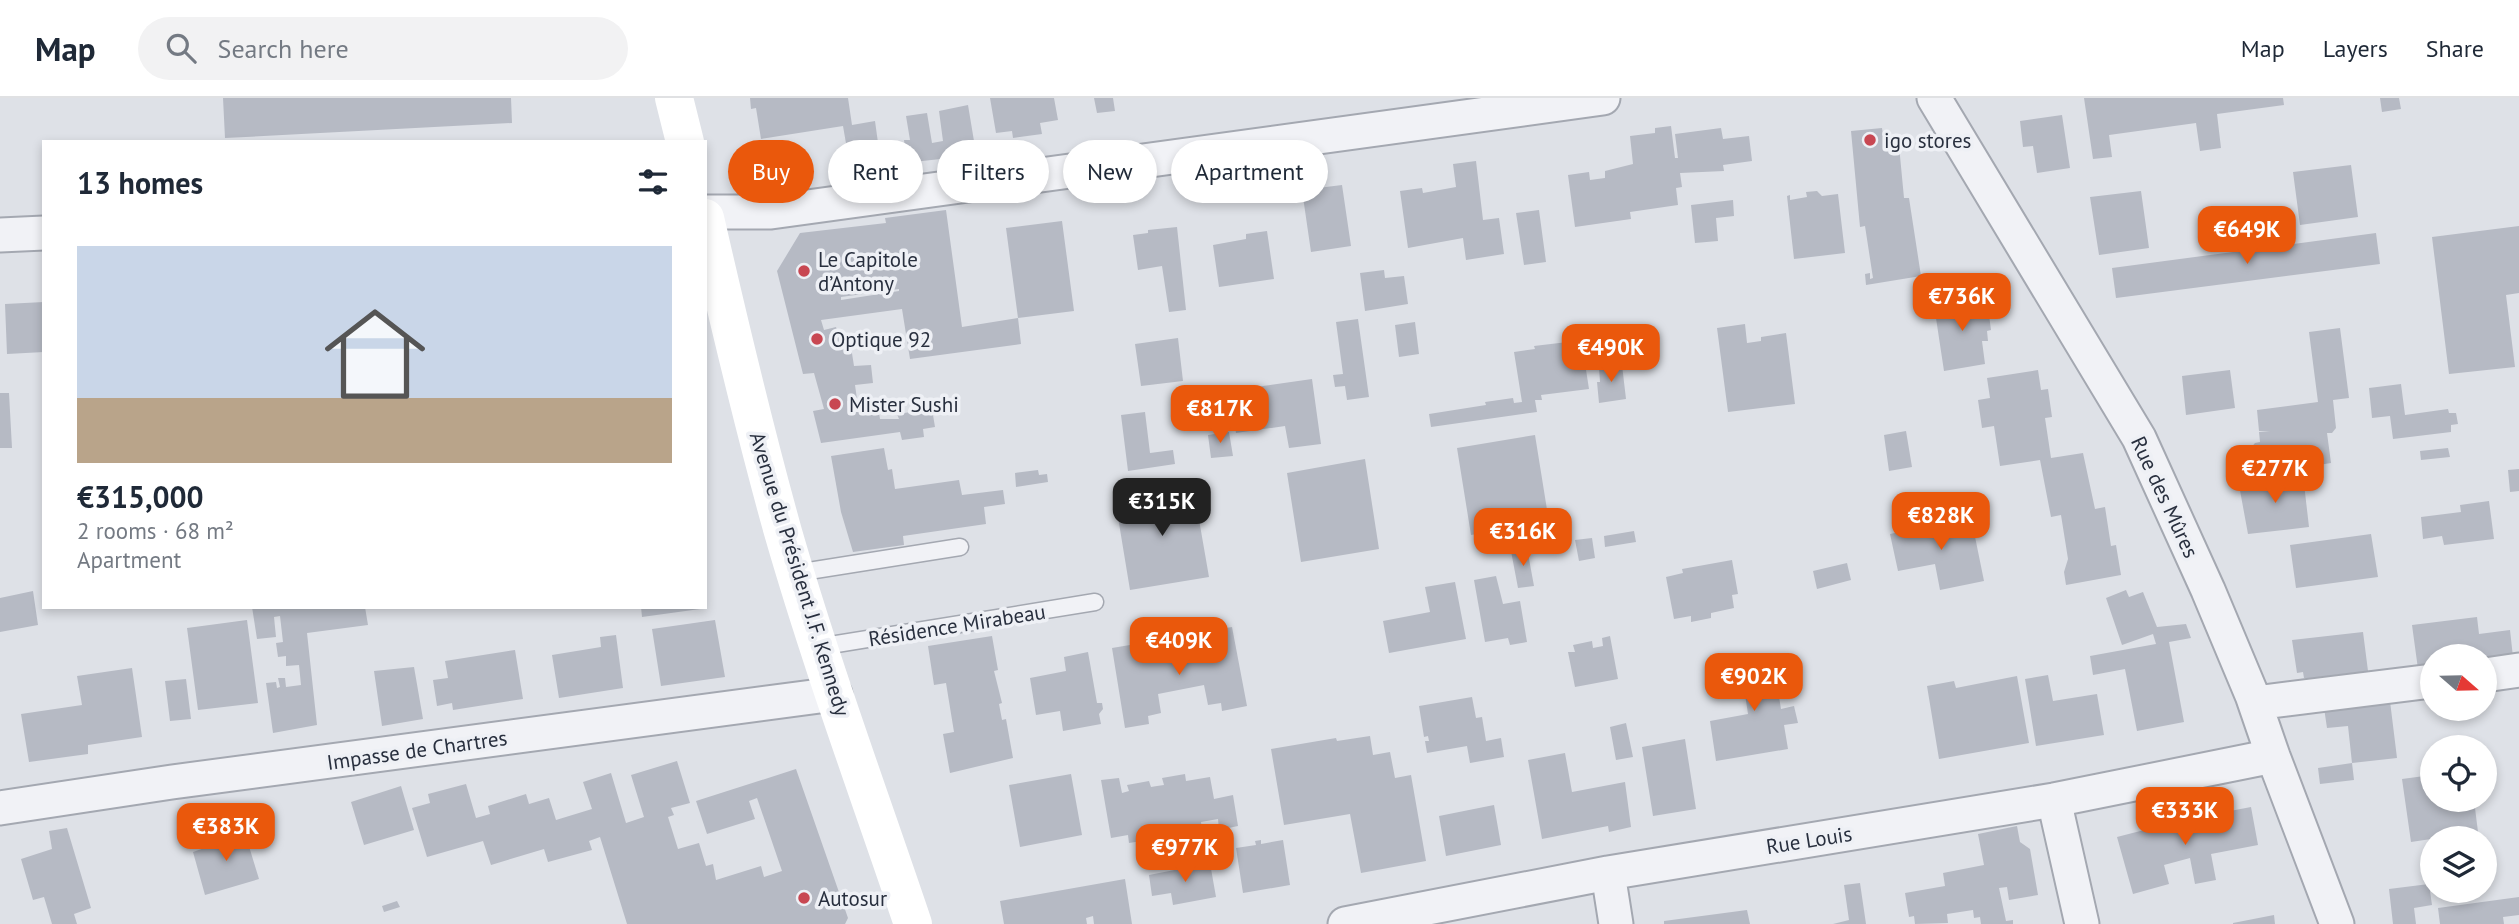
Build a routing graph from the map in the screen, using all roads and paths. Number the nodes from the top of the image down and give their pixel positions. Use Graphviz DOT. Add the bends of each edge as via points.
graph roads {
  1 [pos="674,98"];
  2 [pos="1602,98"];
  3 [pos="1934,98"];
  4 [pos="684,140"];
  5 [pos="707,212"];
  6 [pos="707,227"];
  7 [pos="42,233"];
  8 [pos="0,235"];
  9 [pos="960,547"];
  10 [pos="796,573"];
  11 [pos="1095,602"];
  12 [pos="818,647"];
  13 [pos="2519,670"];
  14 [pos="2497,673"];
  15 [pos="2420,682"];
  16 [pos="835,694"];
  17 [pos="2255,703"];
  18 [pos="2273,756"];
  19 [pos="2054,800"];
  20 [pos="0,808"];
  21 [pos="1608,873"];
  22 [pos="913,924"];
  23 [pos="1345,924"];
  24 [pos="1616,924"];
  25 [pos="2082,924"];
  26 [pos="2337,924"];
  1 -- 4 [label="street"];
  2 -- 5 [label="street" via="771,212"];
  3 -- 17 [label="street, Rue des Mûres" via="2139,438"];
  6 -- 10 [label="street, Avenue du Président J.F. Kennedy"];
  7 -- 8 [label="street"];
  9 -- 10 [label="lane"];
  10 -- 12 [label="street, Avenue du Président J.F. Kennedy"];
  11 -- 12 [label="lane, Résidence Mirabeau"];
  12 -- 16 [label="street, Avenue du Président J.F. Kennedy"];
  13 -- 14 [label="street"];
  15 -- 17 [label="street"];
  16 -- 20 [label="street, Impasse de Chartres"];
  16 -- 22 [label="street, Avenue du Président J.F. Kennedy"];
  17 -- 18 [label="street, Rue des Mûres"];
  18 -- 19 [label="street, Rue Louis"];
  18 -- 26 [label="street, Rue des Mûres"];
  19 -- 21 [label="street, Rue Louis"];
  19 -- 25 [label="street"];
  21 -- 23 [label="street, Rue Louis"];
  21 -- 24 [label="street"];
}
